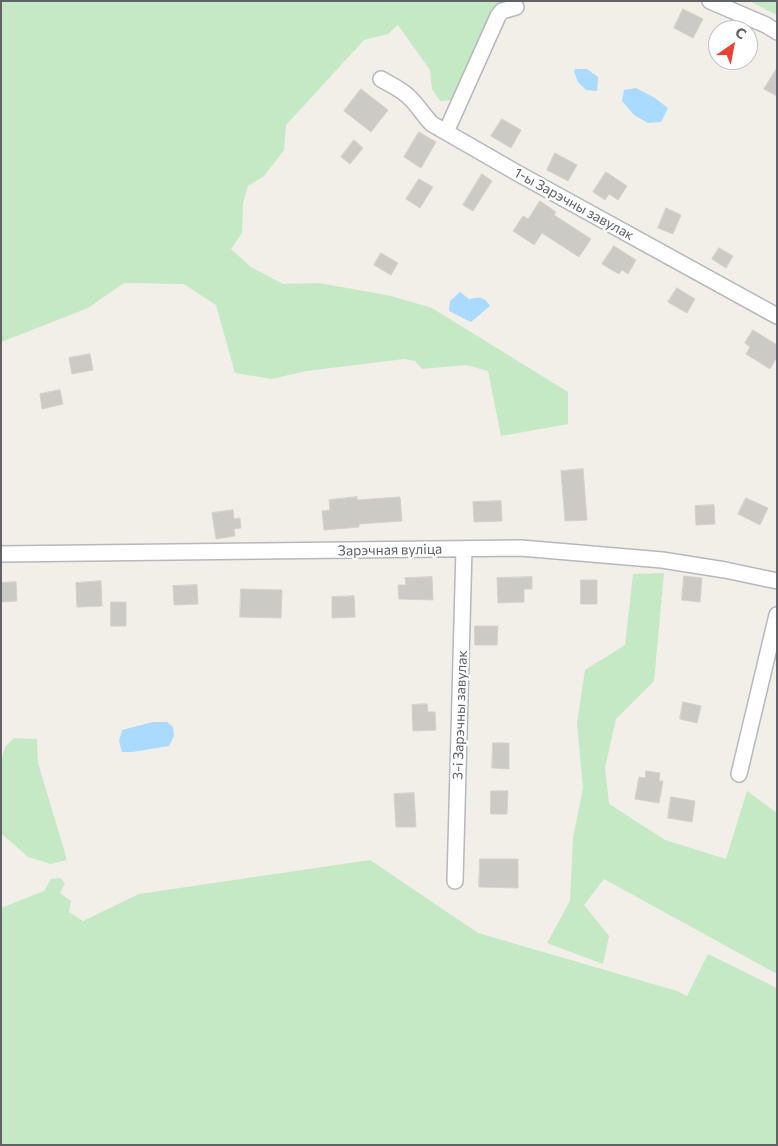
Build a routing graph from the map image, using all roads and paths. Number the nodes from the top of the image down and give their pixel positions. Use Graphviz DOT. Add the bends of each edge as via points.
graph roads {
  1 [pos="710,1"];
  2 [pos="516,7"];
  3 [pos="777,32"];
  4 [pos="381,78"];
  5 [pos="446,132"];
  6 [pos="777,316"];
  7 [pos="464,549"];
  8 [pos="1,554"];
  9 [pos="777,580"];
  10 [pos="777,615"];
  11 [pos="739,774"];
  12 [pos="455,881"];
  1 -- 3 [label="street"];
  2 -- 5 [label="street" via="502,11 498,16"];
  4 -- 5 [label="street, 1-ы Зарэчны завулак" via="403,91 432,124"];
  5 -- 6 [label="street, 1-ы Зарэчны завулак"];
  7 -- 8 [label="street, Зарэчная вуліца"];
  7 -- 9 [label="street, Зарэчная вуліца" via="521,548 653,560"];
  7 -- 12 [label="street, 3-і Зарэчны завулак"];
  10 -- 11 [label="street"];
}
